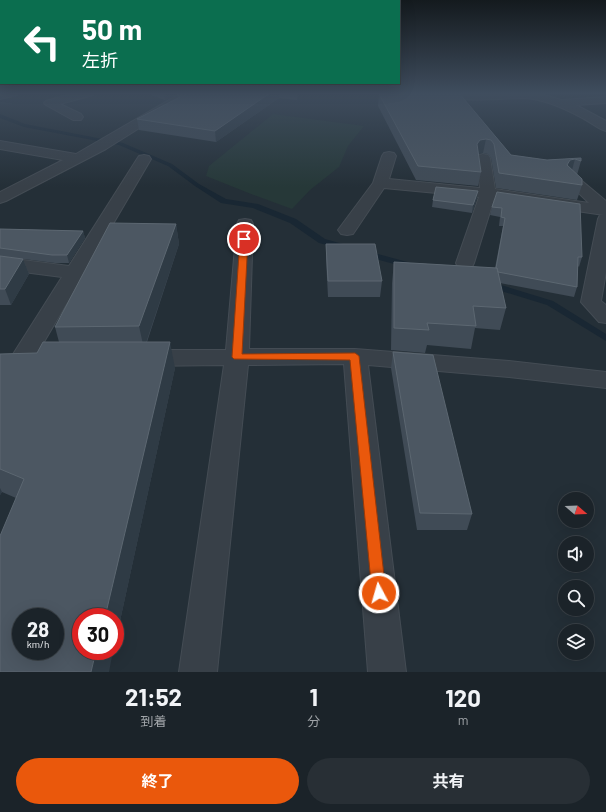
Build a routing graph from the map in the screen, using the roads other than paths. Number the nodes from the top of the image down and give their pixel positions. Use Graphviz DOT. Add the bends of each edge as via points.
graph roads {
  1 [pos="137,124"];
  2 [pos="0,145"];
  3 [pos="390,156"];
  4 [pos="77,158"];
  5 [pos="483,158"];
  6 [pos="144,159"];
  7 [pos="571,179"];
  8 [pos="380,183"];
  9 [pos="488,193"];
  10 [pos="0,198"];
  11 [pos="606,209"];
  12 [pos="606,219"];
  13 [pos="245,224"];
  14 [pos="347,230"];
  15 [pos="0,263"];
  16 [pos="465,263"];
  17 [pos="75,273"];
  18 [pos="606,317"];
  19 [pos="355,356"];
  20 [pos="237,357"];
  21 [pos="126,358"];
  22 [pos="0,359"];
  23 [pos="22,359"];
  24 [pos="46,359"];
  25 [pos="606,380"];
  26 [pos="198,672"];
  27 [pos="388,672"];
  1 -- 4 [label="street"];
  2 -- 4 [label="street"];
  3 -- 8 [label="street"];
  4 -- 10 [label="street"];
  5 -- 9 [label="street"];
  6 -- 17 [label="street"];
  7 -- 11 [label="street"];
  8 -- 9 [label="street"];
  8 -- 14 [label="street"];
  9 -- 11 [label="street"];
  9 -- 16 [label="street"];
  12 -- 18 [label="street" via="591,302"];
  13 -- 20 [label="street"];
  15 -- 17 [label="street"];
  17 -- 23 [label="street"];
  19 -- 20 [label="street"];
  19 -- 25 [label="street"];
  19 -- 27 [label="street"];
  20 -- 21 [label="street"];
  20 -- 26 [label="street"];
  22 -- 23 [label="street"];
  23 -- 24 [label="street"];
}
